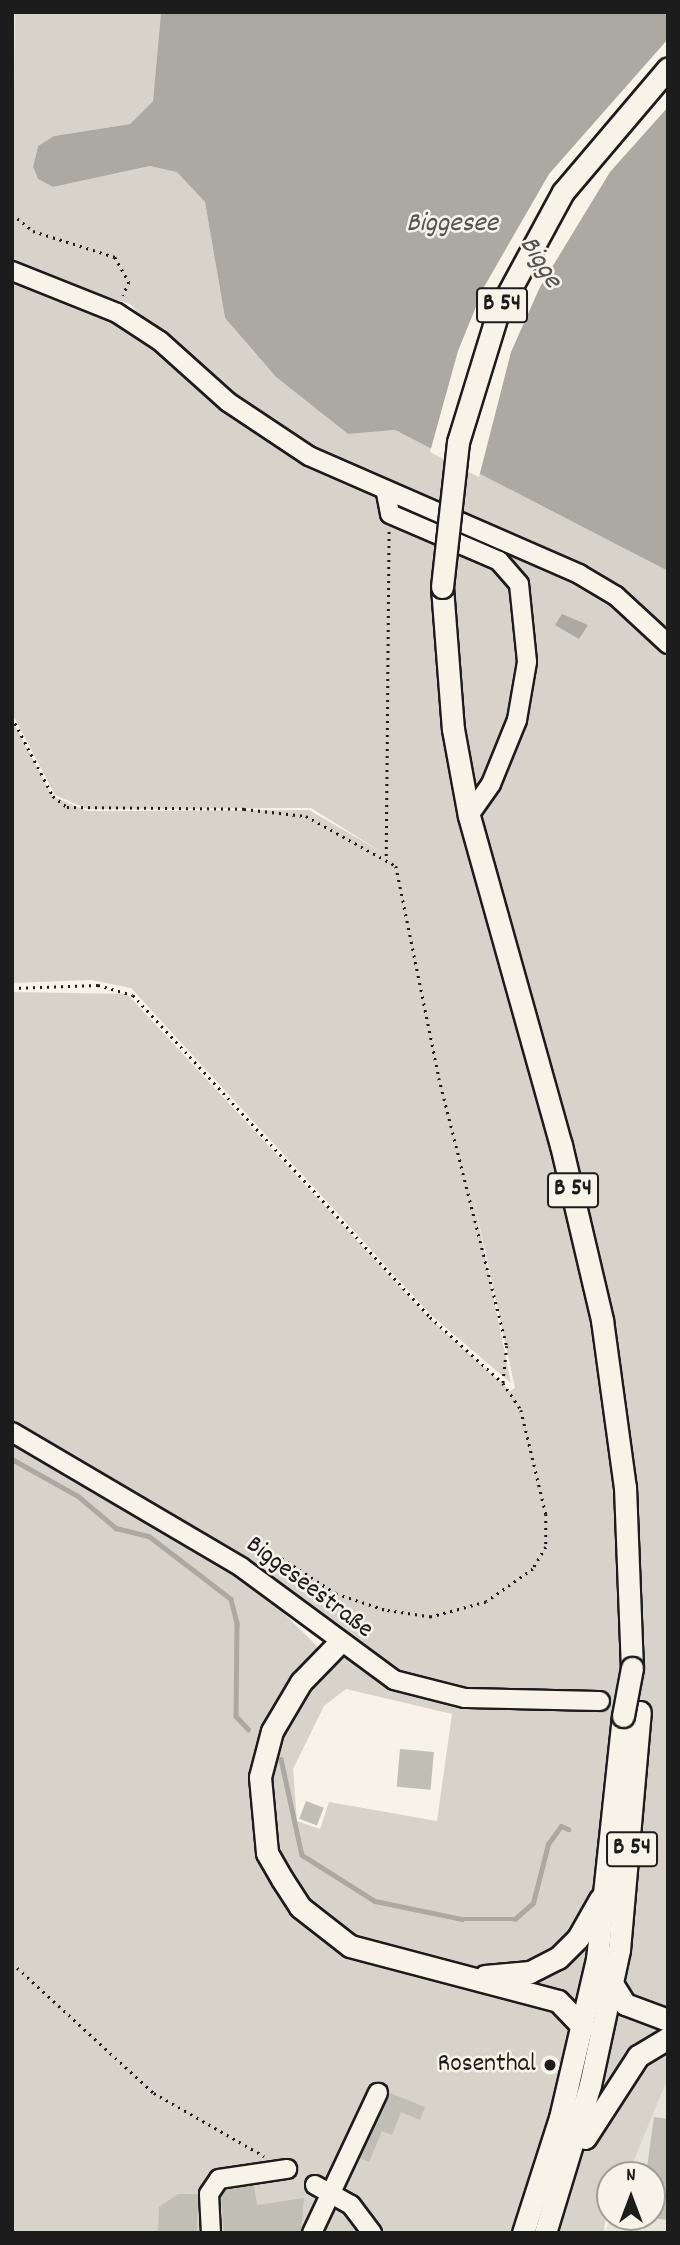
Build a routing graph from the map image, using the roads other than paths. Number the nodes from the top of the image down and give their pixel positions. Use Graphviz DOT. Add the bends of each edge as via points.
graph roads {
  1 [pos="668,68"];
  2 [pos="12,271"];
  3 [pos="386,493"];
  4 [pos="668,644"];
  5 [pos="468,816"];
  6 [pos="12,1432"];
  7 [pos="338,1644"];
  8 [pos="600,1701"];
  9 [pos="632,1714"];
  10 [pos="607,1887"];
  11 [pos="448,1975"];
  12 [pos="613,1985"];
  13 [pos="668,2020"];
  14 [pos="583,2027"];
  15 [pos="668,2038"];
  16 [pos="378,2094"];
  17 [pos="287,2169"];
  18 [pos="564,2181"];
  19 [pos="315,2185"];
  20 [pos="335,2196"];
  21 [pos="211,2233"];
  22 [pos="312,2233"];
  23 [pos="372,2233"];
  24 [pos="523,2233"];
  25 [pos="545,2233"];
  1 -- 5 [label="main road, B 54, bridge" via="563,192 498,312 458,442 443,587 451,715"];
  2 -- 3 [label="street" via="117,313 266,430"];
  3 -- 4 [label="street" via="579,573 616,596"];
  3 -- 5 [label="street" via="390,514 499,561 519,584 527,662 517,720 491,784"];
  5 -- 9 [label="main road, B 54, bridge" via="571,1182 602,1320 625,1487"];
  6 -- 7 [label="street, Biggeseestraße" via="241,1566"];
  7 -- 8 [label="street, Biggeseestraße" via="420,1690 530,1704"];
  7 -- 11 [label="main road" via="301,1682 272,1731 260,1777 267,1853 300,1907 323,1930 378,1957"];
  9 -- 10 [label="main road, B 54"];
  9 -- 12 [label="main road, B 54" via="637,1799"];
  10 -- 11 [label="main road" via="579,1938 558,1958 513,1975"];
  10 -- 14 [label="main road, B 54"];
  11 -- 14 [label="main road" via="558,2001"];
  12 -- 13 [label="main road" via="625,2004"];
  12 -- 18 [label="main road, B 54"];
  14 -- 24 [label="main road, B 54"];
  15 -- 18 [label="main road" via="638,2056 621,2077"];
  16 -- 20 [label="street" via="345,2159"];
  17 -- 21 [label="street" via="219,2179 209,2194"];
  18 -- 25 [label="main road, B 54"];
  19 -- 20 [label="street"];
  20 -- 22 [label="street"];
  20 -- 23 [label="street" via="351,2205"];
}
